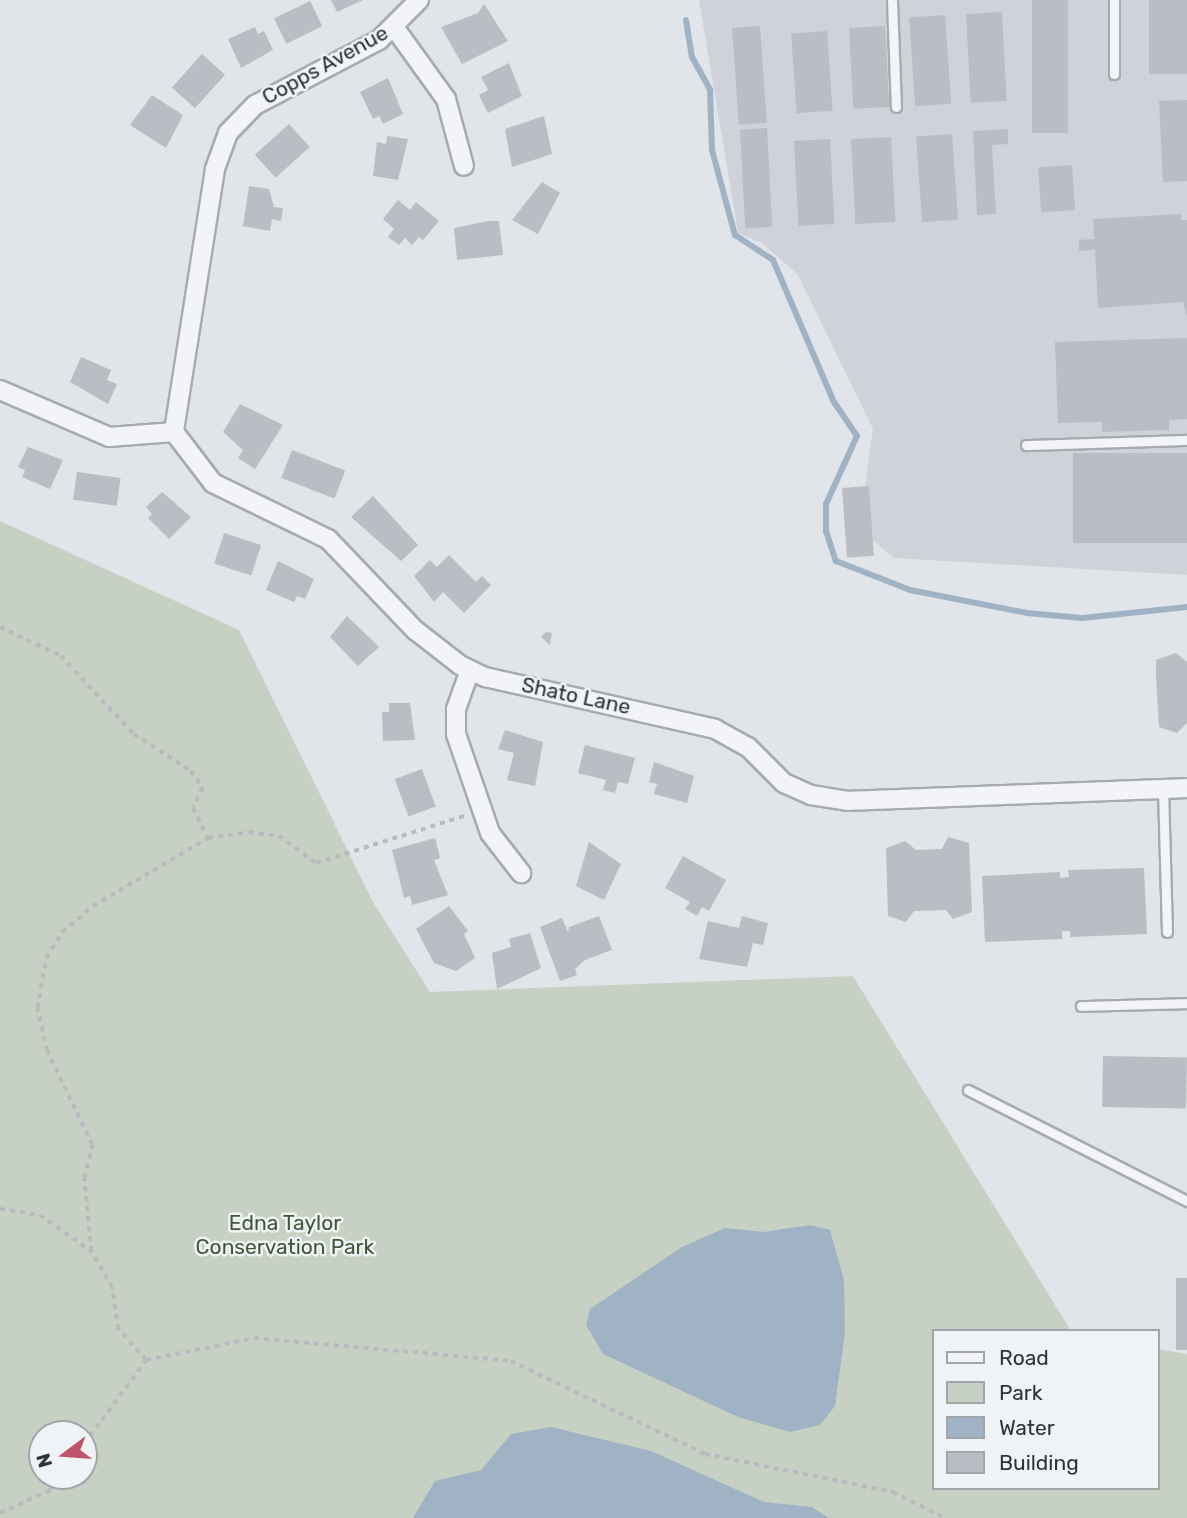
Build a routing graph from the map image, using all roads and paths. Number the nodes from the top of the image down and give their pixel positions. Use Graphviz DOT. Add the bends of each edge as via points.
graph roads {
  1 [pos="419,0"];
  2 [pos="892,0"];
  3 [pos="1114,0"];
  4 [pos="394,27"];
  5 [pos="1114,75"];
  6 [pos="895,107"];
  7 [pos="464,166"];
  8 [pos="0,390"];
  9 [pos="174,432"];
  10 [pos="1187,440"];
  11 [pos="1026,445"];
  12 [pos="0,627"];
  13 [pos="470,670"];
  14 [pos="1163,789"];
  15 [pos="1187,789"];
  16 [pos="481,810"];
  17 [pos="208,838"];
  18 [pos="521,873"];
  19 [pos="1167,932"];
  20 [pos="1187,1003"];
  21 [pos="1082,1006"];
  22 [pos="968,1090"];
  23 [pos="1187,1200"];
  24 [pos="0,1209"];
  25 [pos="91,1251"];
  26 [pos="146,1360"];
  27 [pos="98,1425"];
  28 [pos="50,1490"];
  29 [pos="0,1513"];
  30 [pos="945,1518"];
  1 -- 4 [label="street, Copps Avenue"];
  2 -- 6 [label="lane"];
  3 -- 5 [label="lane"];
  4 -- 7 [label="street" via="446,99"];
  4 -- 9 [label="street, Copps Avenue" via="278,91 236,121 215,169"];
  8 -- 9 [label="street" via="109,437"];
  9 -- 13 [label="street, Shato Lane" via="214,483 328,539 415,630"];
  10 -- 11 [label="lane"];
  12 -- 17 [label="path" via="61,656 134,734 191,771 203,788 193,808"];
  13 -- 14 [label="street, Shato Lane" via="715,729 748,747 784,783 827,799"];
  13 -- 16 [label="street" via="456,709 456,734"];
  14 -- 15 [label="street, Shato Lane"];
  14 -- 19 [label="lane"];
  16 -- 17 [label="path" via="316,863 279,836 249,832"];
  16 -- 18 [label="street" via="496,845"];
  17 -- 25 [label="path" via="93,906 62,932 46,958 37,1008 47,1051 92,1144 84,1178"];
  20 -- 21 [label="lane"];
  22 -- 23 [label="lane"];
  24 -- 25 [label="path" via="40,1215"];
  25 -- 26 [label="path" via="112,1288 118,1329"];
  26 -- 27 [label="path"];
  26 -- 30 [label="path" via="254,1338 511,1361 705,1454 893,1492"];
  28 -- 29 [label="path"];
}
